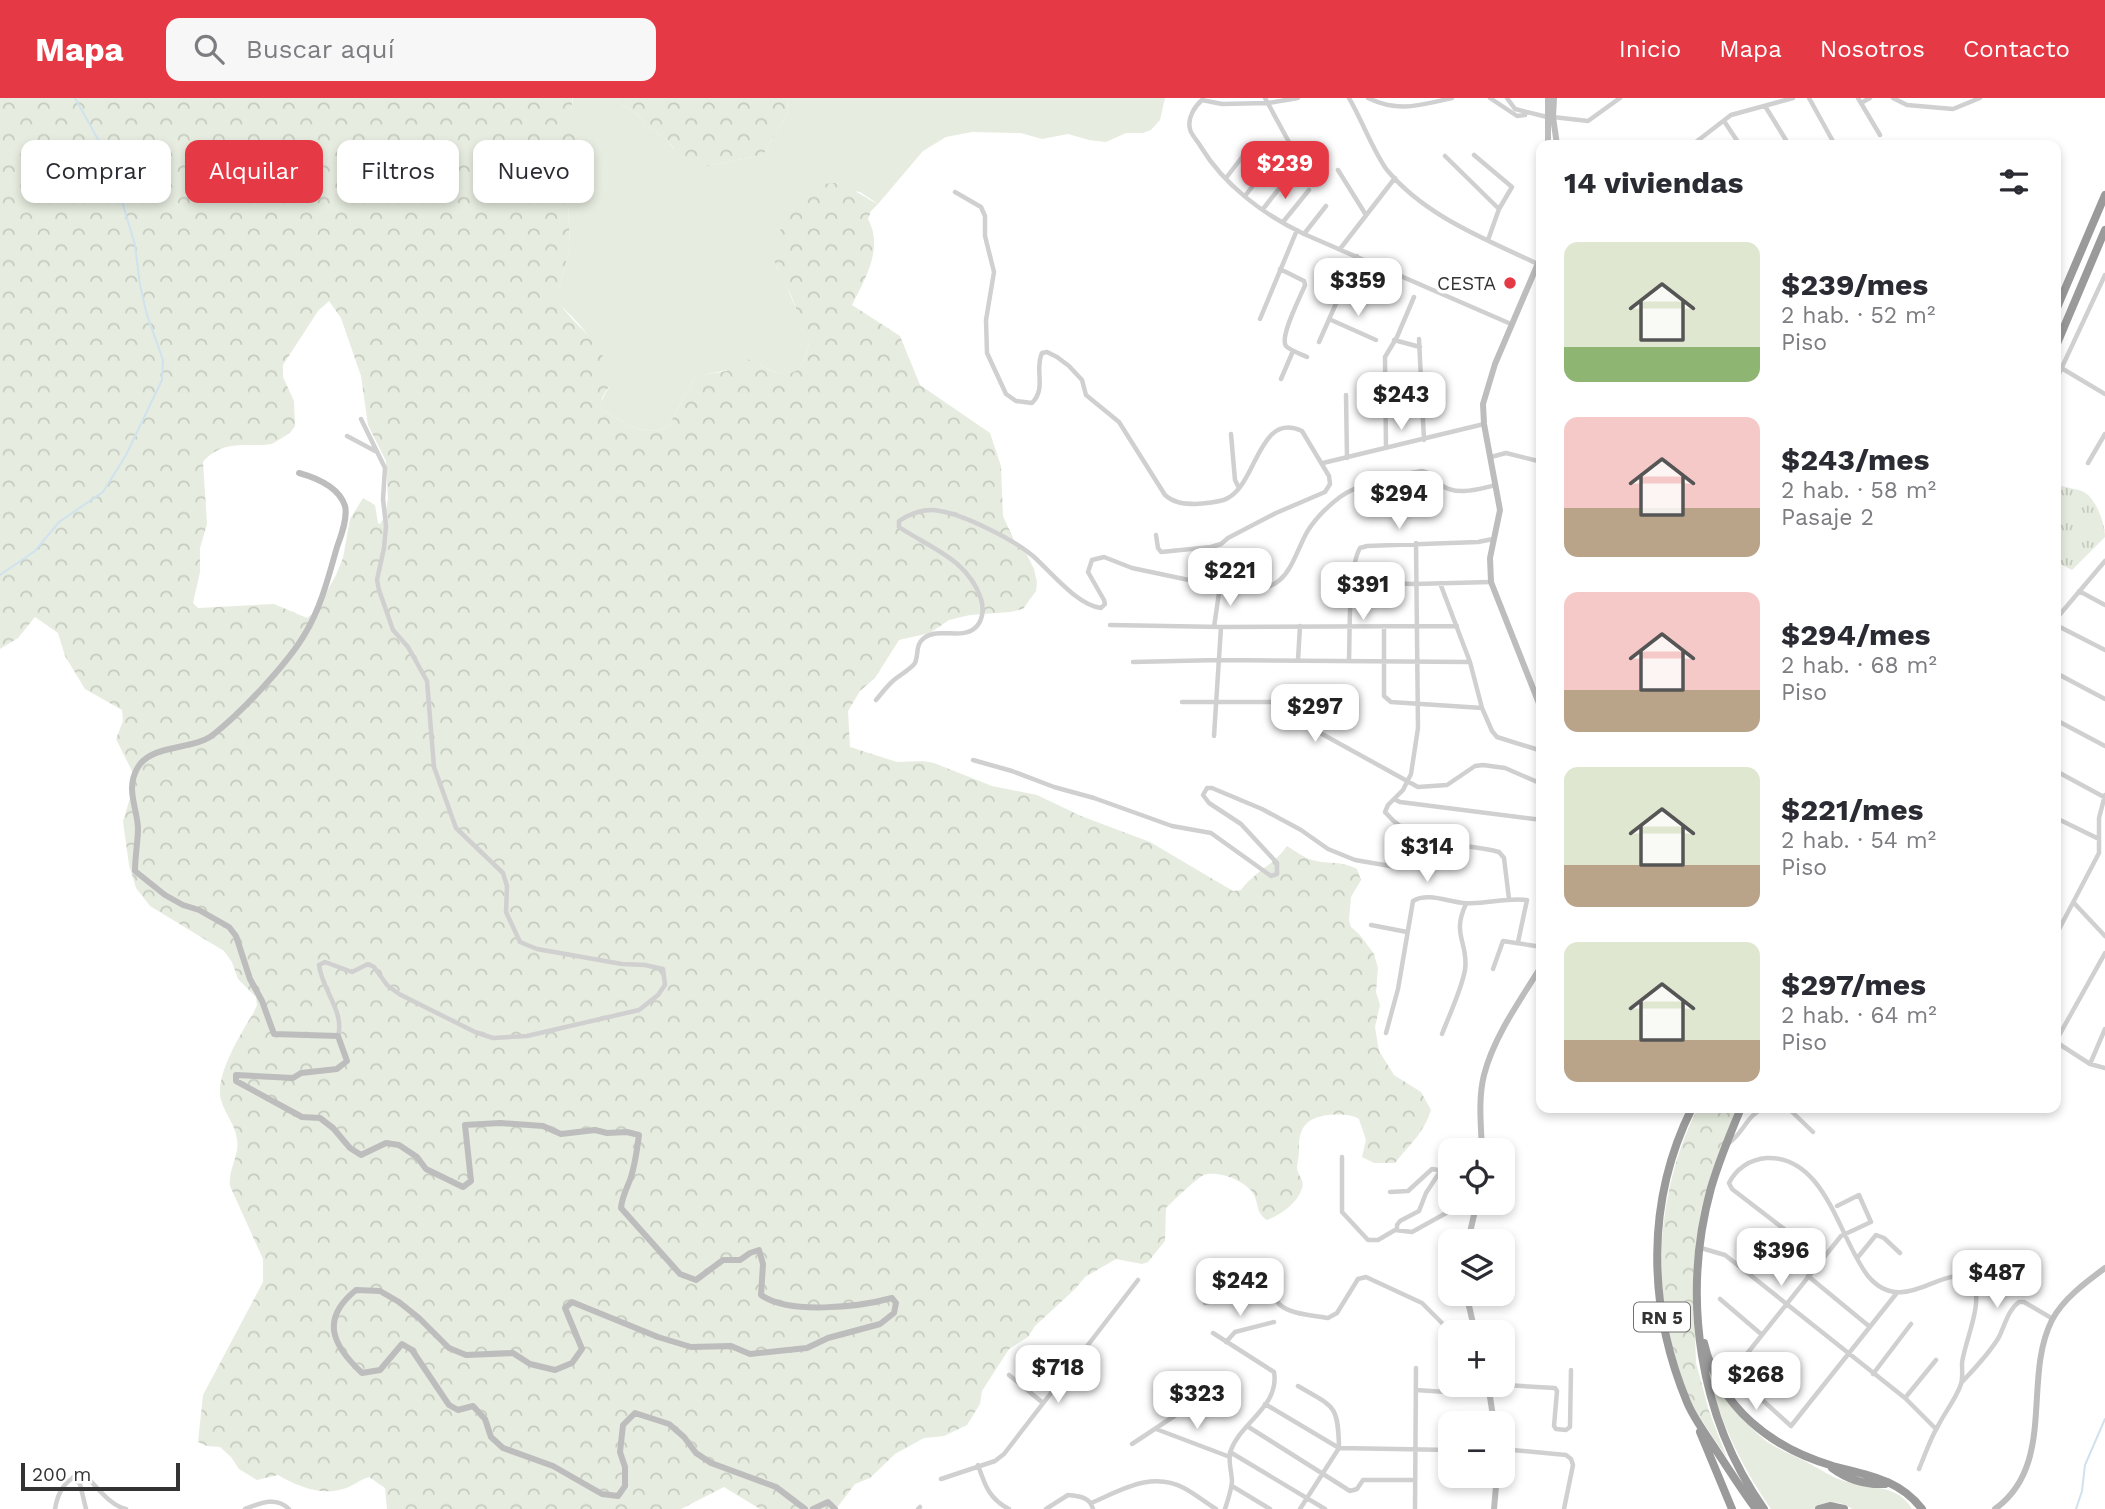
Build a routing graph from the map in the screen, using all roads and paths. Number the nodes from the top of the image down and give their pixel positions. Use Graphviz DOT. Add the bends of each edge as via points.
graph roads {
  1 [pos="1298,98"];
  2 [pos="1368,98"];
  3 [pos="1409,98"];
  4 [pos="1452,98"];
  5 [pos="1490,98"];
  6 [pos="1507,98"];
  7 [pos="1548,98"];
  8 [pos="1554,98"];
  9 [pos="1620,98"];
  10 [pos="1793,98"];
  11 [pos="1809,98"];
  12 [pos="1870,98"];
  13 [pos="1980,98"];
  14 [pos="1350,99"];
  15 [pos="1896,99"];
  16 [pos="1266,101"];
  17 [pos="1859,101"];
  18 [pos="1765,106"];
  19 [pos="1408,107"];
  20 [pos="1528,114"];
  21 [pos="1550,117"];
  22 [pos="1724,121"];
  23 [pos="1880,135"];
  24 [pos="1551,140"];
  25 [pos="1699,140"];
  26 [pos="1737,140"];
  27 [pos="1786,140"];
  28 [pos="1832,140"];
  29 [pos="1249,148"];
  30 [pos="1474,155"];
  31 [pos="1445,156"];
  32 [pos="1274,158"];
  33 [pos="1302,166"];
  34 [pos="1338,170"];
  35 [pos="1288,177"];
  36 [pos="1226,178"];
  37 [pos="1395,178"];
  38 [pos="1310,190"];
  39 [pos="955,192"];
  40 [pos="2105,195"];
  41 [pos="1245,196"];
  42 [pos="1326,206"];
  43 [pos="1263,209"];
  44 [pos="1499,209"];
  45 [pos="1366,215"];
  46 [pos="1283,222"];
  47 [pos="1297,230"];
  48 [pos="2105,230"];
  49 [pos="1304,234"];
  50 [pos="1488,240"];
  51 [pos="1340,249"];
  52 [pos="1357,256"];
  53 [pos="1536,263"];
  54 [pos="1280,269"];
  55 [pos="1536,273"];
  56 [pos="2105,275"];
  57 [pos="1414,297"];
  58 [pos="2061,298"];
  59 [pos="1260,319"];
  60 [pos="1329,319"];
  61 [pos="1511,324"];
  62 [pos="2061,334"];
  63 [pos="1419,339"];
  64 [pos="1376,340"];
  65 [pos="1394,340"];
  66 [pos="1318,342"];
  67 [pos="1420,347"];
  68 [pos="1293,351"];
  69 [pos="1307,357"];
  70 [pos="2063,369"];
  71 [pos="2061,372"];
  72 [pos="1281,379"];
  73 [pos="2105,394"];
  74 [pos="1346,395"];
  75 [pos="361,419"];
  76 [pos="1484,424"];
  77 [pos="1231,433"];
  78 [pos="2105,434"];
  79 [pos="346,436"];
  80 [pos="1423,440"];
  81 [pos="1386,448"];
  82 [pos="377,452"];
  83 [pos="1491,457"];
  84 [pos="1348,458"];
  85 [pos="1536,460"];
  86 [pos="1323,463"];
  87 [pos="2088,463"];
  88 [pos="299,473"];
  89 [pos="1496,485"];
  90 [pos="1239,488"];
  91 [pos="1156,536"];
  92 [pos="1494,539"];
  93 [pos="1416,543"];
  94 [pos="2105,561"];
  95 [pos="1353,582"];
  96 [pos="1491,582"];
  97 [pos="1440,583"];
  98 [pos="1415,584"];
  99 [pos="1220,586"];
  100 [pos="2079,591"];
  101 [pos="2105,605"];
  102 [pos="2061,612"];
  103 [pos="1110,625"];
  104 [pos="1300,626"];
  105 [pos="1350,626"];
  106 [pos="1417,626"];
  107 [pos="1457,626"];
  108 [pos="1217,627"];
  109 [pos="1384,627"];
  110 [pos="2061,628"];
  111 [pos="2105,650"];
  112 [pos="1219,660"];
  113 [pos="1298,660"];
  114 [pos="1349,660"];
  115 [pos="1384,661"];
  116 [pos="1417,661"];
  117 [pos="1133,662"];
  118 [pos="1470,662"];
  119 [pos="2061,676"];
  120 [pos="1536,696"];
  121 [pos="876,699"];
  122 [pos="2105,699"];
  123 [pos="1215,701"];
  124 [pos="1182,702"];
  125 [pos="1417,704"];
  126 [pos="1482,708"];
  127 [pos="2061,723"];
  128 [pos="1214,736"];
  129 [pos="2105,746"];
  130 [pos="1536,749"];
  131 [pos="973,760"];
  132 [pos="2061,774"];
  133 [pos="1407,782"];
  134 [pos="1536,782"];
  135 [pos="2105,796"];
  136 [pos="1394,799"];
  137 [pos="1536,819"];
  138 [pos="2061,821"];
  139 [pos="1421,839"];
  140 [pos="2101,843"];
  141 [pos="1508,899"];
  142 [pos="1466,904"];
  143 [pos="2074,904"];
  144 [pos="1371,925"];
  145 [pos="2061,926"];
  146 [pos="1407,932"];
  147 [pos="2105,936"];
  148 [pos="1518,942"];
  149 [pos="1536,946"];
  150 [pos="2105,953"];
  151 [pos="1493,969"];
  152 [pos="1536,975"];
  153 [pos="2105,1029"];
  154 [pos="2061,1032"];
  155 [pos="1387,1033"];
  156 [pos="1442,1034"];
  157 [pos="338,1036"];
  158 [pos="2061,1044"];
  159 [pos="2090,1064"];
  160 [pos="2105,1068"];
  161 [pos="1690,1113"];
  162 [pos="1739,1113"];
  163 [pos="1755,1113"];
  164 [pos="1793,1113"];
  165 [pos="1814,1132"];
  166 [pos="1481,1138"];
  167 [pos="1726,1146"];
  168 [pos="1342,1157"];
  169 [pos="1390,1192"];
  170 [pos="1837,1206"];
  171 [pos="1443,1215"];
  172 [pos="1397,1230"];
  173 [pos="1845,1235"];
  174 [pos="1700,1248"];
  175 [pos="1900,1253"];
  176 [pos="1858,1257"];
  177 [pos="1822,1258"];
  178 [pos="2105,1268"];
  179 [pos="1808,1276"];
  180 [pos="1222,1277"];
  181 [pos="1138,1280"];
  182 [pos="1896,1294"];
  183 [pos="1228,1297"];
  184 [pos="1720,1299"];
  185 [pos="1696,1302"];
  186 [pos="1205,1303"];
  187 [pos="1785,1303"];
  188 [pos="2053,1319"];
  189 [pos="1439,1320"];
  190 [pos="1274,1322"];
  191 [pos="1911,1324"];
  192 [pos="1870,1327"];
  193 [pos="1213,1333"];
  194 [pos="1761,1334"];
  195 [pos="1226,1342"];
  196 [pos="1850,1353"];
  197 [pos="1936,1360"];
  198 [pos="1787,1367"];
  199 [pos="1416,1368"];
  200 [pos="1571,1370"];
  201 [pos="1873,1374"];
  202 [pos="1009,1375"];
  203 [pos="1232,1378"];
  204 [pos="1962,1382"];
  205 [pos="1721,1385"];
  206 [pos="1298,1386"];
  207 [pos="1515,1386"];
  208 [pos="1416,1390"];
  209 [pos="1438,1391"];
  210 [pos="1760,1398"];
  211 [pos="1905,1398"];
  212 [pos="1043,1403"];
  213 [pos="1265,1404"];
  214 [pos="1687,1404"];
  215 [pos="1245,1425"];
  216 [pos="1156,1429"];
  217 [pos="1936,1429"];
  218 [pos="1132,1444"];
  219 [pos="1339,1448"];
  220 [pos="1438,1450"];
  221 [pos="1416,1451"];
  222 [pos="1515,1451"];
  223 [pos="1230,1454"];
  224 [pos="1828,1464"];
  225 [pos="978,1465"];
  226 [pos="1841,1468"];
  227 [pos="1919,1469"];
  228 [pos="1321,1474"];
  229 [pos="73,1477"];
  230 [pos="941,1479"];
  231 [pos="1415,1480"];
  232 [pos="1885,1484"];
  233 [pos="1232,1486"];
  234 [pos="1495,1488"];
  235 [pos="1307,1497"];
  236 [pos="1092,1506"];
  237 [pos="1210,1507"];
  238 [pos="1493,1507"];
  239 [pos="55,1509"];
  240 [pos="86,1509"];
  241 [pos="126,1509"];
  242 [pos="245,1509"];
  243 [pos="289,1509"];
  244 [pos="805,1509"];
  245 [pos="813,1509"];
  246 [pos="835,1509"];
  247 [pos="1009,1509"];
  248 [pos="1046,1509"];
  249 [pos="1216,1509"];
  250 [pos="1225,1509"];
  251 [pos="1270,1509"];
  252 [pos="1300,1509"];
  253 [pos="1325,1509"];
  254 [pos="1415,1509"];
  255 [pos="1564,1509"];
  256 [pos="1732,1509"];
  257 [pos="1756,1509"];
  258 [pos="1764,1509"];
  259 [pos="1819,1509"];
  260 [pos="1844,1509"];
  261 [pos="1914,1509"];
  262 [pos="1922,1509"];
  263 [pos="1995,1509"];
  1 -- 16 [label="street"];
  2 -- 19 [label="street"];
  3 -- 19 [label="street"];
  4 -- 19 [label="street"];
  5 -- 20 [label="street" via="1517,116"];
  6 -- 20 [label="street" via="1515,109"];
  7 -- 21 [label="street"];
  8 -- 21 [label="street"];
  9 -- 21 [label="street" via="1588,121"];
  10 -- 18 [label="street"];
  11 -- 28 [label="street"];
  12 -- 17 [label="street"];
  13 -- 15 [label="street" via="1953,109 1907,105"];
  14 -- 37 [label="street"];
  16 -- 33 [label="street"];
  16 -- 36 [label="street" via="1222,104 1202,100 1196,105 1190,129"];
  17 -- 23 [label="street"];
  18 -- 22 [label="street"];
  18 -- 27 [label="street"];
  20 -- 21 [label="street"];
  21 -- 24 [label="street"];
  22 -- 25 [label="street"];
  22 -- 26 [label="street"];
  29 -- 36 [label="street"];
  30 -- 44 [label="street" via="1512,187"];
  31 -- 44 [label="street"];
  32 -- 41 [label="street"];
  34 -- 45 [label="street"];
  35 -- 43 [label="street"];
  36 -- 41 [label="street"];
  37 -- 45 [label="street"];
  37 -- 50 [label="street" via="1439,215"];
  38 -- 46 [label="street"];
  39 -- 90 [label="street" via="981,207 985,216 994,272 986,320 987,353 1006,394 1032,403 1040,392 1039,360 1047,352 1069,366 1082,380 1086,395 1119,422 1171,500 1198,504 1226,500"];
  40 -- 58 [label="highway"];
  41 -- 43 [label="street"];
  42 -- 49 [label="street"];
  43 -- 46 [label="street"];
  44 -- 50 [label="street"];
  45 -- 51 [label="street"];
  46 -- 47 [label="street"];
  47 -- 49 [label="street"];
  47 -- 54 [label="street"];
  48 -- 62 [label="highway"];
  49 -- 51 [label="street"];
  50 -- 53 [label="street"];
  51 -- 52 [label="street"];
  52 -- 60 [label="street"];
  52 -- 61 [label="street"];
  54 -- 59 [label="street"];
  54 -- 68 [label="street" via="1301,278 1305,285 1285,336"];
  55 -- 61 [label="street"];
  56 -- 70 [label="street"];
  57 -- 65 [label="street"];
  60 -- 64 [label="street"];
  60 -- 66 [label="street"];
  61 -- 76 [label="street" via="1486,387"];
  63 -- 67 [label="street"];
  65 -- 67 [label="street"];
  65 -- 81 [label="street" via="1385,357"];
  67 -- 80 [label="street"];
  68 -- 69 [label="street"];
  68 -- 72 [label="street"];
  70 -- 71 [label="street"];
  70 -- 73 [label="street"];
  74 -- 84 [label="street"];
  75 -- 82 [label="street"];
  76 -- 80 [label="street"];
  76 -- 83 [label="street"];
  77 -- 90 [label="street"];
  78 -- 87 [label="street"];
  79 -- 82 [label="street"];
  80 -- 81 [label="street"];
  81 -- 84 [label="street"];
  82 -- 157 [label="street" via="385,468 386,526 377,580 393,630 427,681 434,767 456,828 503,873 506,912 520,942 537,949 663,969 665,985 639,1010 527,1036 493,1038 399,994 368,964 352,972 325,962 319,965 320,975 339,1016"];
  83 -- 85 [label="street" via="1506,453"];
  83 -- 89 [label="street"];
  84 -- 86 [label="street"];
  86 -- 90 [label="street" via="1302,431 1294,427 1274,432"];
  86 -- 91 [label="street" via="1330,484 1325,492 1221,544 1161,552"];
  88 -- 157 [label="street" via="321,480 345,507 320,600 306,632 274,673 212,737 146,757 138,768 130,789 138,828 135,871 165,895 229,927 274,1034"];
  89 -- 92 [label="street" via="1500,510"];
  89 -- 99 [label="street" via="1451,490 1422,471 1352,489 1314,521 1292,567 1276,583 1251,591"];
  92 -- 93 [label="street"];
  92 -- 96 [label="street"];
  93 -- 95 [label="street" via="1360,548"];
  93 -- 98 [label="street"];
  94 -- 100 [label="street"];
  95 -- 98 [label="street"];
  95 -- 105 [label="street"];
  96 -- 97 [label="street"];
  96 -- 120 [label="street"];
  97 -- 98 [label="street"];
  97 -- 107 [label="street"];
  98 -- 106 [label="street"];
  99 -- 108 [label="street"];
  99 -- 121 [label="street" via="1099,557 1088,566 1105,604 1097,608 1083,602 1030,554 1004,538 941,511 911,514 899,527 969,574 983,611 980,623 969,632 926,636 915,662"];
  100 -- 101 [label="street"];
  100 -- 102 [label="street"];
  103 -- 108 [label="street"];
  104 -- 105 [label="street"];
  104 -- 108 [label="street"];
  104 -- 113 [label="street"];
  105 -- 109 [label="street"];
  105 -- 114 [label="street"];
  106 -- 107 [label="street"];
  106 -- 109 [label="street"];
  106 -- 116 [label="street"];
  107 -- 118 [label="street"];
  108 -- 112 [label="street"];
  109 -- 115 [label="street"];
  110 -- 111 [label="street"];
  112 -- 113 [label="street"];
  112 -- 117 [label="street"];
  112 -- 123 [label="street"];
  113 -- 114 [label="street"];
  114 -- 115 [label="street"];
  115 -- 116 [label="street"];
  115 -- 125 [label="street" via="1386,700"];
  116 -- 118 [label="street"];
  116 -- 125 [label="street"];
  118 -- 126 [label="street"];
  119 -- 122 [label="street"];
  123 -- 124 [label="street"];
  123 -- 128 [label="street"];
  123 -- 133 [label="street" via="1277,703 1284,713"];
  125 -- 126 [label="street"];
  125 -- 133 [label="street" via="1418,728"];
  126 -- 130 [label="street" via="1497,737"];
  127 -- 129 [label="street"];
  131 -- 139 [label="street" via="1172,826 1211,833 1271,876 1277,874 1277,863 1241,824 1209,803 1203,795 1207,788 1262,809 1355,860 1407,866 1418,855"];
  132 -- 135 [label="street"];
  133 -- 134 [label="street" via="1426,788 1447,785 1475,766 1494,765"];
  133 -- 136 [label="street"];
  135 -- 140 [label="street" via="2099,818"];
  136 -- 137 [label="street"];
  136 -- 139 [label="street" via="1385,812"];
  138 -- 140 [label="street"];
  139 -- 141 [label="street" via="1499,852 1504,858"];
  140 -- 143 [label="street"];
  141 -- 142 [label="street"];
  141 -- 148 [label="street" via="1528,902"];
  142 -- 146 [label="street" via="1419,897 1413,901"];
  142 -- 156 [label="street" via="1459,930 1465,969"];
  143 -- 145 [label="street"];
  143 -- 147 [label="street"];
  144 -- 146 [label="street"];
  146 -- 155 [label="street"];
  148 -- 149 [label="street"];
  148 -- 151 [label="street" via="1503,940"];
  150 -- 154 [label="street"];
  152 -- 166 [label="street" via="1484,1074"];
  153 -- 159 [label="street"];
  157 -- 244 [label="street" via="346,1061 337,1069 301,1073 293,1079 236,1075 236,1081 302,1117 320,1118 361,1156 386,1143 399,1145 426,1169 463,1187 471,1181 465,1125 500,1123 543,1126 561,1134 595,1130 639,1135 621,1208 680,1274 696,1280 723,1260 740,1260 760,1250 761,1295 771,1302 792,1307 855,1306 892,1298 897,1303 894,1313 880,1324 807,1348 750,1354 731,1346 691,1348 572,1303 565,1308 582,1349 572,1363 555,1370 530,1364 513,1353 466,1355 449,1348 399,1302 380,1291 356,1290 340,1303 333,1326 350,1362 362,1373 380,1370 402,1344 412,1350 449,1405 458,1410 473,1406 503,1448 553,1465 602,1494 618,1496 625,1486 620,1452 623,1425 635,1413 669,1424 710,1463 776,1487"];
  158 -- 159 [label="street"];
  159 -- 160 [label="street"];
  161 -- 214 [label="highway, RN 5" via="1667,1173 1656,1266 1663,1322"];
  162 -- 167 [label="highway, RN 5"];
  163 -- 167 [label="street"];
  164 -- 165 [label="street"];
  167 -- 174 [label="highway, RN 5" via="1711,1189"];
  168 -- 172 [label="street" via="1342,1212 1368,1240 1378,1241"];
  169 -- 172 [label="street" via="1408,1191 1432,1169 1438,1170 1419,1211 1400,1221"];
  170 -- 173 [label="street" via="1859,1195 1871,1222"];
  171 -- 172 [label="street" via="1412,1232"];
  173 -- 176 [label="street"];
  173 -- 177 [label="street"];
  173 -- 177 [label="street" via="1812,1180 1794,1163 1760,1159 1739,1170 1729,1183 1732,1189"];
  174 -- 185 [label="highway, RN 5"];
  174 -- 187 [label="street" via="1725,1255"];
  175 -- 176 [label="street" via="1876,1235"];
  176 -- 182 [label="street" via="1869,1277"];
  177 -- 179 [label="street"];
  178 -- 188 [label="street" via="2077,1290"];
  179 -- 187 [label="street"];
  179 -- 192 [label="street"];
  180 -- 183 [label="street"];
  181 -- 212 [label="street"];
  182 -- 192 [label="street"];
  182 -- 204 [label="street" via="1950,1276 1961,1276 1973,1285 1977,1296 1962,1361"];
  183 -- 186 [label="street"];
  183 -- 189 [label="street" via="1267,1287 1289,1310 1328,1318 1338,1313 1358,1279 1366,1277 1422,1303"];
  184 -- 194 [label="street"];
  185 -- 205 [label="highway" via="1707,1354"];
  185 -- 258 [label="highway, RN 5" via="1700,1347 1718,1420 1741,1473"];
  187 -- 194 [label="street"];
  187 -- 196 [label="street"];
  188 -- 204 [label="street" via="2018,1302 1998,1339"];
  188 -- 263 [label="street" via="2044,1344 2032,1449 2024,1476"];
  190 -- 195 [label="street" via="1235,1332"];
  191 -- 201 [label="street"];
  192 -- 196 [label="street"];
  193 -- 195 [label="street"];
  194 -- 205 [label="street"];
  195 -- 213 [label="street" via="1274,1372 1275,1390"];
  196 -- 201 [label="street"];
  196 -- 210 [label="street" via="1791,1426"];
  197 -- 211 [label="street"];
  198 -- 210 [label="street"];
  199 -- 208 [label="street"];
  200 -- 207 [label="street" via="1570,1427 1566,1430 1554,1426 1555,1388"];
  201 -- 211 [label="street"];
  202 -- 212 [label="street"];
  203 -- 216 [label="street"];
  204 -- 217 [label="street"];
  205 -- 210 [label="street" via="1735,1381"];
  205 -- 224 [label="highway" via="1737,1409 1773,1440"];
  206 -- 219 [label="street" via="1333,1407"];
  208 -- 209 [label="street"];
  208 -- 221 [label="street"];
  211 -- 217 [label="street"];
  212 -- 225 [label="street" via="1004,1454"];
  213 -- 215 [label="street" via="1253,1422"];
  213 -- 219 [label="street"];
  214 -- 256 [label="highway"];
  214 -- 257 [label="highway, RN 5"];
  215 -- 223 [label="street"];
  215 -- 228 [label="street"];
  216 -- 218 [label="street"];
  216 -- 223 [label="street"];
  217 -- 227 [label="street"];
  219 -- 221 [label="street"];
  219 -- 228 [label="street"];
  220 -- 221 [label="street"];
  221 -- 231 [label="street"];
  222 -- 255 [label="street" via="1571,1459"];
  223 -- 233 [label="street"];
  223 -- 235 [label="street"];
  224 -- 226 [label="highway"];
  224 -- 232 [label="highway" via="1847,1477"];
  225 -- 230 [label="street"];
  225 -- 247 [label="street" via="989,1494"];
  226 -- 232 [label="highway"];
  226 -- 262 [label="highway" via="1905,1490"];
  228 -- 231 [label="street" via="1350,1491 1363,1480"];
  228 -- 235 [label="street"];
  229 -- 239 [label="street" via="64,1485"];
  229 -- 240 [label="street" via="80,1484"];
  229 -- 241 [label="street" via="82,1473 109,1500"];
  231 -- 254 [label="street"];
  232 -- 261 [label="highway" via="1904,1495"];
  233 -- 250 [label="street"];
  233 -- 251 [label="street"];
  234 -- 238 [label="street"];
  235 -- 252 [label="street"];
  235 -- 253 [label="street"];
  236 -- 237 [label="street" via="1155,1480 1184,1488"];
  236 -- 248 [label="street" via="1068,1495"];
  237 -- 249 [label="street"];
  242 -- 243 [label="street" via="264,1501"];
  245 -- 246 [label="street" via="828,1503"];
  259 -- 260 [label="highway"];
}
